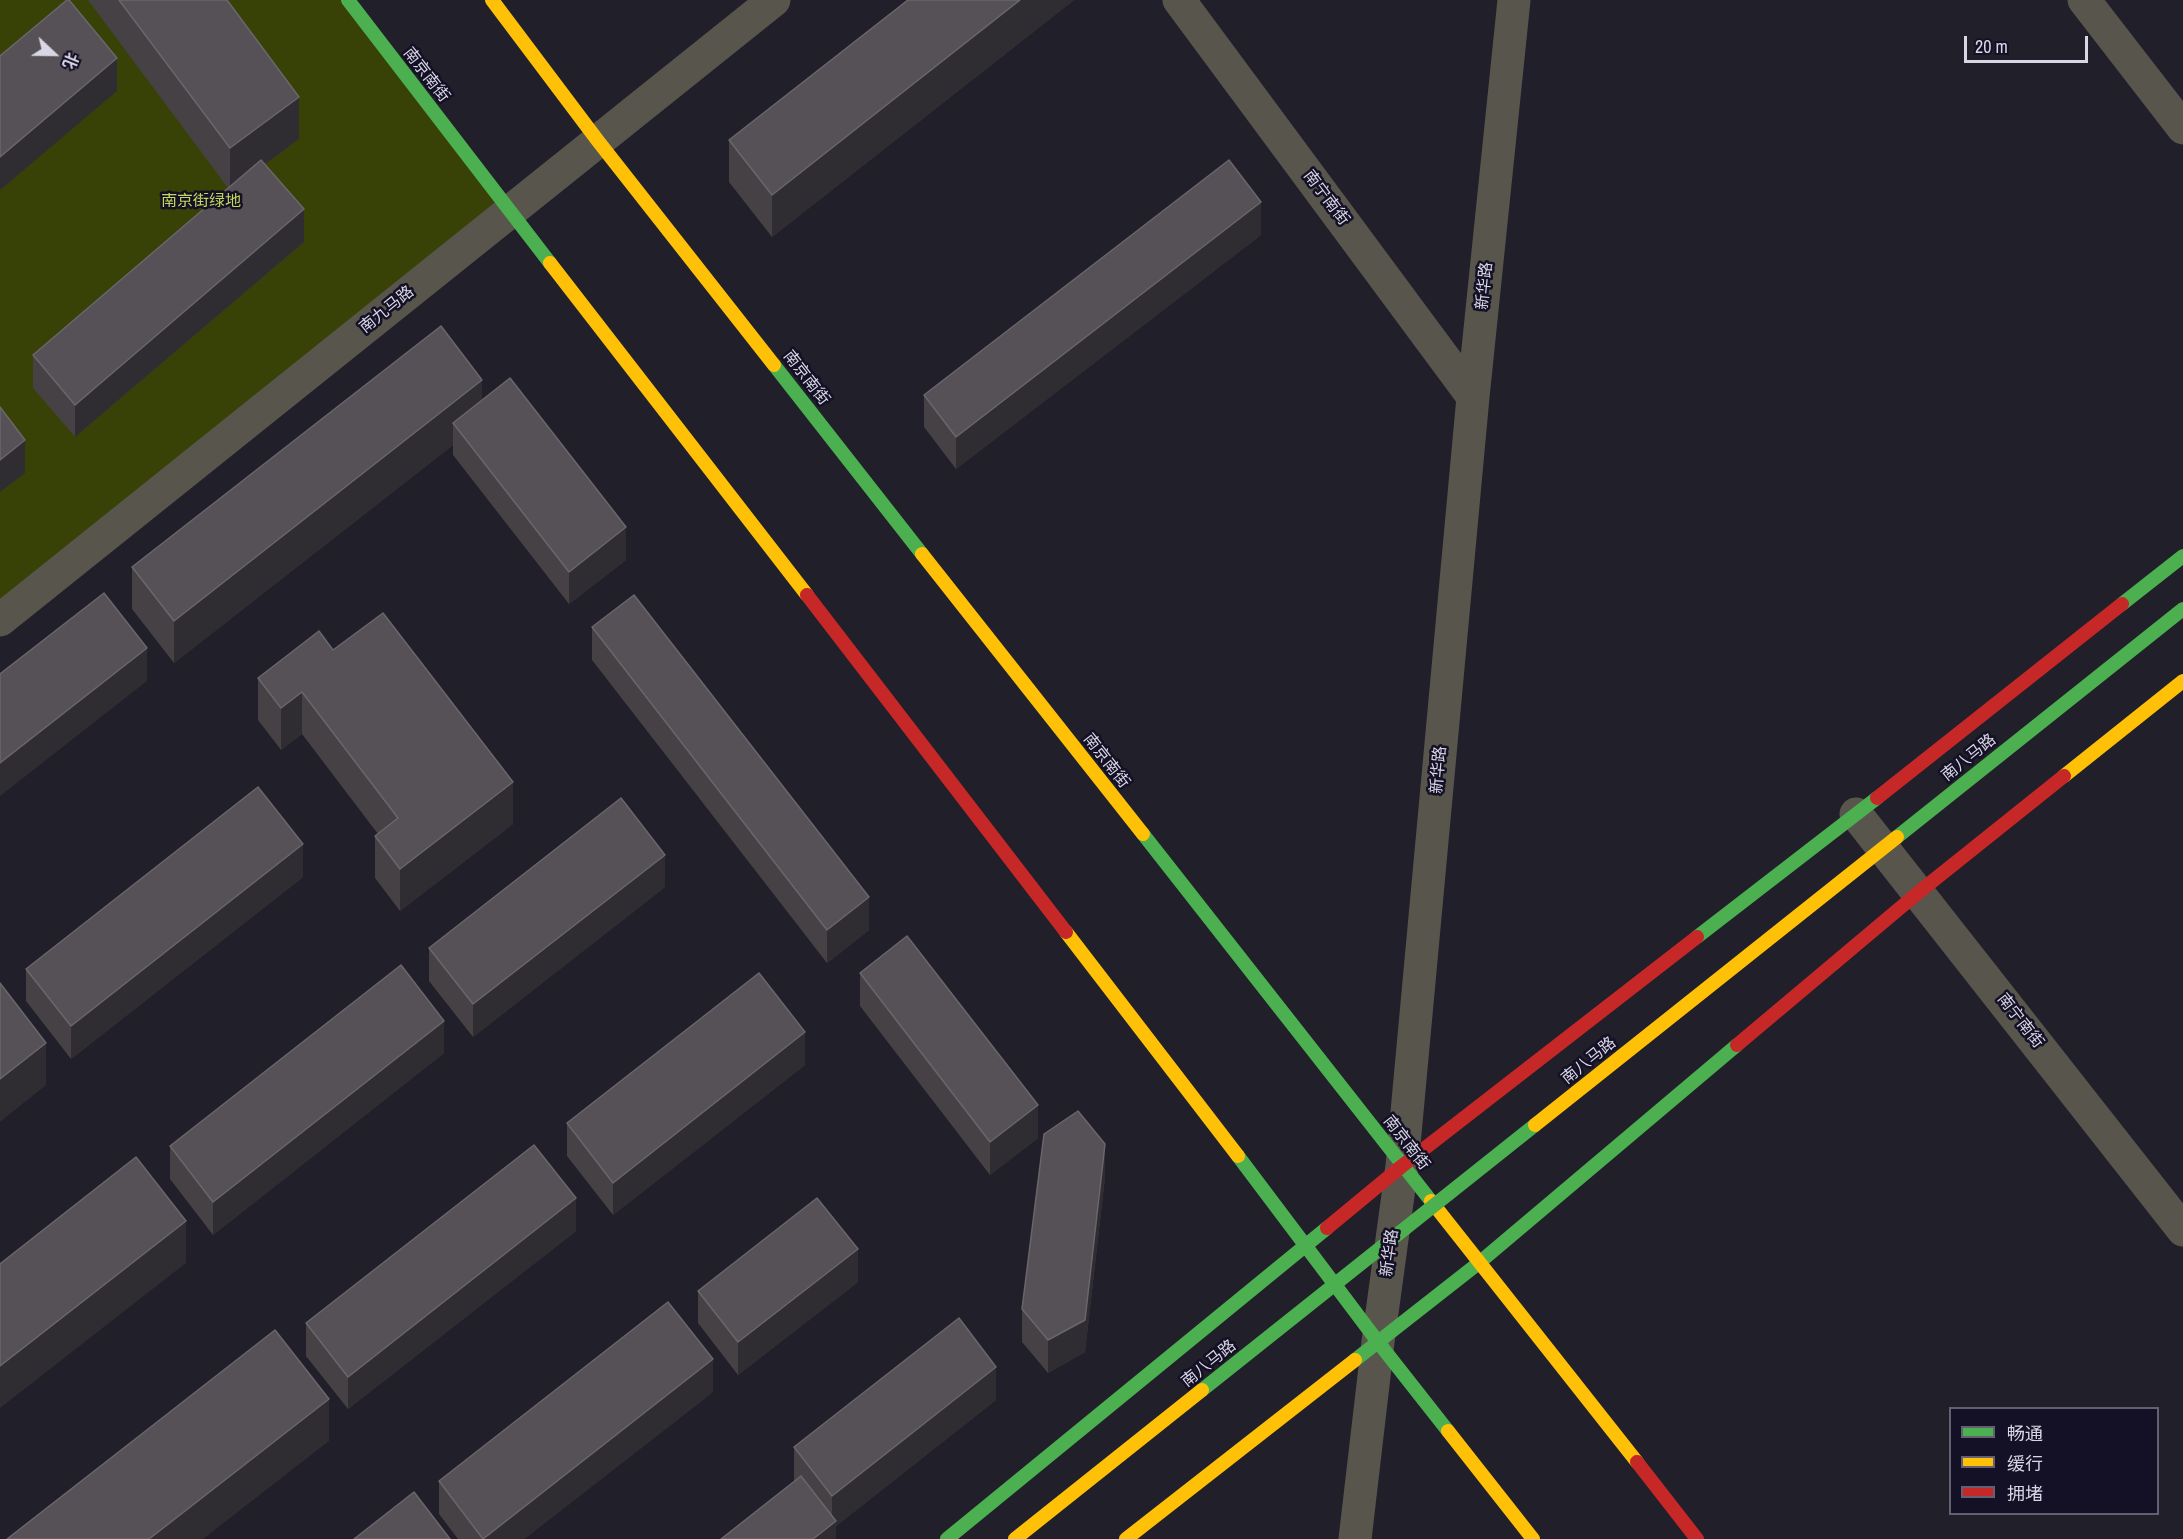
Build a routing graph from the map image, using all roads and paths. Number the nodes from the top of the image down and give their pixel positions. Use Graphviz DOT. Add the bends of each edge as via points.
graph roads {
  1 [pos="348,0"];
  2 [pos="492,0"];
  3 [pos="774,0"];
  4 [pos="1179,0"];
  5 [pos="1514,0"];
  6 [pos="2084,0"];
  7 [pos="2183,128"];
  8 [pos="598,141"];
  9 [pos="510,211"];
  10 [pos="1473,397"];
  11 [pos="2183,556"];
  12 [pos="2183,609"];
  13 [pos="0,620"];
  14 [pos="2183,681"];
  15 [pos="1856,814"];
  16 [pos="1919,892"];
  17 [pos="1402,1166"];
  18 [pos="2183,1230"];
  19 [pos="1307,1245"];
  20 [pos="1479,1262"];
  21 [pos="1378,1342"];
  22 [pos="947,1539"];
  23 [pos="1015,1539"];
  24 [pos="1126,1539"];
  25 [pos="1355,1539"];
  26 [pos="1533,1539"];
  27 [pos="1697,1539"];
  1 -- 9 [label="main road, 南京南街"];
  2 -- 8 [label="main road, 南京南街"];
  3 -- 8 [label="street, 南九马路"];
  4 -- 10 [label="street, 南宁南街"];
  5 -- 10 [label="street, 新华路"];
  6 -- 7 [label="street"];
  8 -- 9 [label="street, 南九马路"];
  8 -- 17 [label="main road, 南京南街"];
  9 -- 13 [label="street, 南九马路"];
  9 -- 19 [label="main road, 南京南街"];
  10 -- 17 [label="street, 新华路"];
  11 -- 15 [label="main road, 南八马路"];
  12 -- 23 [label="main road, 南八马路, bridge"];
  14 -- 16 [label="main road"];
  15 -- 16 [label="street, 南宁南街"];
  15 -- 17 [label="main road, 南八马路"];
  16 -- 18 [label="street, 南宁南街"];
  16 -- 20 [label="main road"];
  17 -- 19 [label="main road, 南八马路"];
  17 -- 20 [label="main road, 南京南街"];
  17 -- 21 [label="street, 新华路"];
  19 -- 21 [label="main road, 南京南街"];
  19 -- 22 [label="main road, 南八马路"];
  20 -- 21 [label="main road"];
  20 -- 27 [label="main road, 南京南街"];
  21 -- 24 [label="main road"];
  21 -- 25 [label="street, 新华路"];
  21 -- 26 [label="main road, 南京南街"];
}
